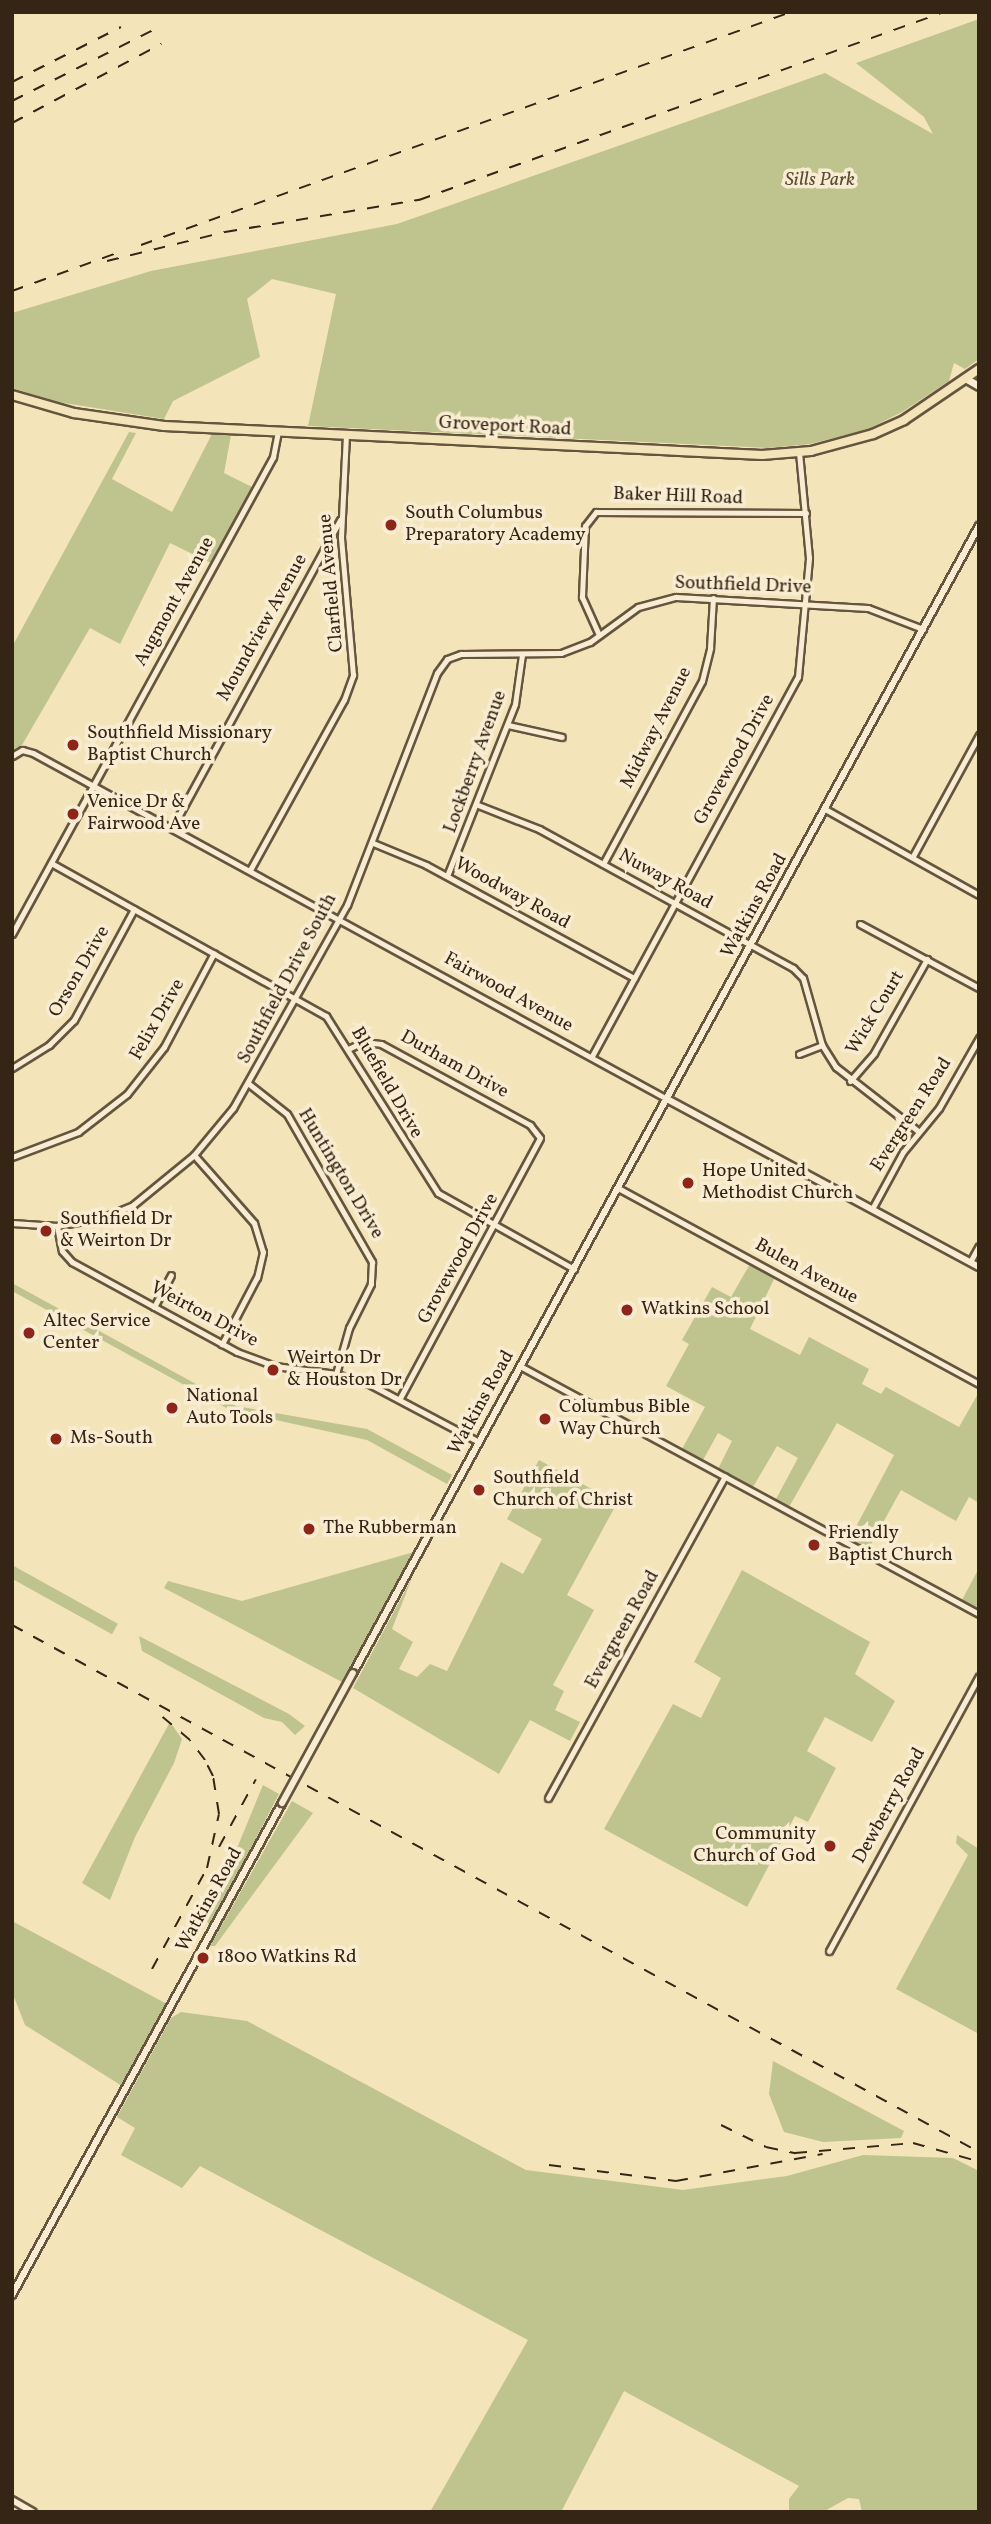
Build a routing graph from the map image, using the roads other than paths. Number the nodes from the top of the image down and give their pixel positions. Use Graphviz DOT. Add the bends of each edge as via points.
graph roads {
  1 [pos="979,369"];
  2 [pos="965,378"];
  3 [pos="979,386"];
  4 [pos="12,395"];
  5 [pos="278,432"];
  6 [pos="345,435"];
  7 [pos="799,453"];
  8 [pos="806,513"];
  9 [pos="341,517"];
  10 [pos="979,526"];
  11 [pos="713,598"];
  12 [pos="806,604"];
  13 [pos="923,629"];
  14 [pos="599,635"];
  15 [pos="522,655"];
  16 [pos="447,659"];
  17 [pos="508,725"];
  18 [pos="979,735"];
  19 [pos="562,737"];
  20 [pos="12,756"];
  21 [pos="93,786"];
  22 [pos="478,805"];
  23 [pos="825,809"];
  24 [pos="172,828"];
  25 [pos="373,843"];
  26 [pos="913,856"];
  27 [pos="51,863"];
  28 [pos="603,864"];
  29 [pos="250,870"];
  30 [pos="447,876"];
  31 [pos="979,895"];
  32 [pos="674,903"];
  33 [pos="134,909"];
  34 [pos="339,919"];
  35 [pos="860,924"];
  36 [pos="12,934"];
  37 [pos="752,945"];
  38 [pos="214,953"];
  39 [pos="926,959"];
  40 [pos="634,978"];
  41 [pos="979,988"];
  42 [pos="296,997"];
  43 [pos="979,1038"];
  44 [pos="822,1045"];
  45 [pos="348,1049"];
  46 [pos="799,1054"];
  47 [pos="592,1056"];
  48 [pos="12,1068"];
  49 [pos="850,1082"];
  50 [pos="249,1084"];
  51 [pos="667,1099"];
  52 [pos="918,1131"];
  53 [pos="539,1134"];
  54 [pos="194,1155"];
  55 [pos="12,1157"];
  56 [pos="618,1188"];
  57 [pos="872,1209"];
  58 [pos="12,1223"];
  59 [pos="57,1226"];
  60 [pos="495,1226"];
  61 [pos="979,1246"];
  62 [pos="970,1262"];
  63 [pos="979,1267"];
  64 [pos="574,1269"];
  65 [pos="171,1275"];
  66 [pos="154,1307"];
  67 [pos="222,1344"];
  68 [pos="520,1366"];
  69 [pos="336,1374"];
  70 [pos="979,1384"];
  71 [pos="400,1398"];
  72 [pos="479,1442"];
  73 [pos="725,1476"];
  74 [pos="979,1614"];
  75 [pos="979,1676"];
  76 [pos="548,1798"];
  77 [pos="829,1951"];
  78 [pos="12,2295"];
  79 [pos="12,2500"];
  80 [pos="33,2512"];
  1 -- 2 [label="main road, Groveport Road"];
  2 -- 3 [label="main road"];
  2 -- 7 [label="main road, Groveport Road" via="881,431"];
  4 -- 5 [label="main road, Groveport Road" via="136,424"];
  5 -- 6 [label="main road, Groveport Road"];
  5 -- 21 [label="street, Augmont Avenue" via="272,457"];
  6 -- 7 [label="main road, Groveport Road"];
  6 -- 9 [label="street, Clarfield Avenue"];
  7 -- 8 [label="street, Grovewood Drive"];
  8 -- 12 [label="street, Grovewood Drive"];
  8 -- 14 [label="street, Baker Hill Road" via="596,512 585,526 582,597"];
  9 -- 24 [label="street, Moundview Avenue"];
  9 -- 29 [label="street, Clarfield Avenue" via="353,675 344,700"];
  10 -- 13 [label="street, Watkins Road"];
  11 -- 12 [label="street, Southfield Drive"];
  11 -- 14 [label="street, Southfield Drive" via="653,601"];
  11 -- 28 [label="street, Midway Avenue" via="710,648 702,681"];
  12 -- 13 [label="street, Southfield Drive" via="868,608"];
  12 -- 32 [label="street, Grovewood Drive" via="798,677"];
  13 -- 23 [label="street, Watkins Road"];
  14 -- 15 [label="street, Southfield Drive" via="561,653"];
  15 -- 16 [label="street, Southfield Drive" via="461,654"];
  15 -- 17 [label="street, Lockberry Avenue" via="519,694"];
  16 -- 25 [label="street, Southfield Drive South" via="437,673"];
  17 -- 19 [label="street"];
  17 -- 22 [label="street, Lockberry Avenue"];
  18 -- 26 [label="street"];
  20 -- 21 [label="street, Fairwood Avenue" via="22,750"];
  21 -- 24 [label="street, Fairwood Avenue"];
  21 -- 27 [label="street, Augmont Avenue"];
  22 -- 28 [label="street, Nuway Road" via="526,823"];
  22 -- 30 [label="street, Lockberry Avenue"];
  23 -- 26 [label="street"];
  23 -- 37 [label="street, Watkins Road"];
  24 -- 29 [label="street, Fairwood Avenue"];
  25 -- 30 [label="street, Woodway Road"];
  25 -- 34 [label="street, Southfield Drive South"];
  26 -- 31 [label="street"];
  27 -- 33 [label="street, Bluefield Drive"];
  27 -- 36 [label="street, Augmont Avenue"];
  28 -- 32 [label="street, Nuway Road"];
  29 -- 34 [label="street, Fairwood Avenue"];
  30 -- 40 [label="street, Woodway Road"];
  32 -- 37 [label="street, Nuway Road"];
  32 -- 40 [label="street, Grovewood Drive"];
  33 -- 38 [label="street, Bluefield Drive"];
  33 -- 48 [label="street, Orson Drive" via="74,1020 49,1045"];
  34 -- 42 [label="street, Southfield Drive South"];
  34 -- 47 [label="street, Fairwood Avenue"];
  35 -- 39 [label="street"];
  37 -- 44 [label="street, Nuway Road" via="803,978"];
  37 -- 51 [label="street, Watkins Road"];
  38 -- 42 [label="street, Bluefield Drive"];
  38 -- 55 [label="street, Felix Drive" via="158,1055 127,1094 78,1132"];
  39 -- 41 [label="street"];
  39 -- 49 [label="street, Wick Court" via="874,1053"];
  40 -- 47 [label="street, Grovewood Drive"];
  42 -- 45 [label="street, Bluefield Drive" via="331,1020"];
  42 -- 50 [label="street, Southfield Drive South"];
  43 -- 52 [label="street, Evergreen Road" via="939,1108"];
  44 -- 46 [label="street"];
  44 -- 49 [label="street, Nuway Road"];
  45 -- 53 [label="street, Durham Drive" via="363,1042 381,1044"];
  45 -- 60 [label="street, Bluefield Drive" via="427,1181 452,1202"];
  47 -- 51 [label="street, Fairwood Avenue"];
  49 -- 52 [label="street, Nuway Road"];
  50 -- 54 [label="street, Southfield Drive South"];
  50 -- 69 [label="street, Huntington Drive" via="287,1114 372,1262 371,1284 349,1328"];
  51 -- 56 [label="street, Watkins Road"];
  51 -- 57 [label="street, Fairwood Avenue"];
  52 -- 57 [label="street, Evergreen Road"];
  53 -- 60 [label="street, Grovewood Drive" via="537,1151"];
  54 -- 59 [label="street, Southfield Drive South" via="133,1205 104,1217"];
  54 -- 67 [label="street" via="254,1223 263,1252 257,1277"];
  56 -- 64 [label="street, Watkins Road"];
  56 -- 70 [label="street, Bulen Avenue"];
  57 -- 62 [label="street, Fairwood Avenue"];
  58 -- 59 [label="street, Southfield Drive South"];
  59 -- 66 [label="street, Weirton Drive" via="62,1251 72,1262"];
  60 -- 64 [label="street, Bluefield Drive"];
  60 -- 71 [label="street, Grovewood Drive"];
  61 -- 62 [label="street"];
  62 -- 63 [label="street, Fairwood Avenue"];
  64 -- 68 [label="street, Watkins Road"];
  65 -- 66 [label="street"];
  66 -- 67 [label="street, Weirton Drive"];
  67 -- 69 [label="street, Weirton Drive" via="275,1366"];
  68 -- 72 [label="street, Watkins Road"];
  68 -- 73 [label="street"];
  69 -- 71 [label="street, Weirton Drive"];
  71 -- 72 [label="street, Weirton Drive"];
  72 -- 78 [label="street, Watkins Road, bridge"];
  73 -- 74 [label="street"];
  73 -- 76 [label="street, Evergreen Road"];
  75 -- 77 [label="street, Dewberry Road"];
  79 -- 80 [label="street"];
}
